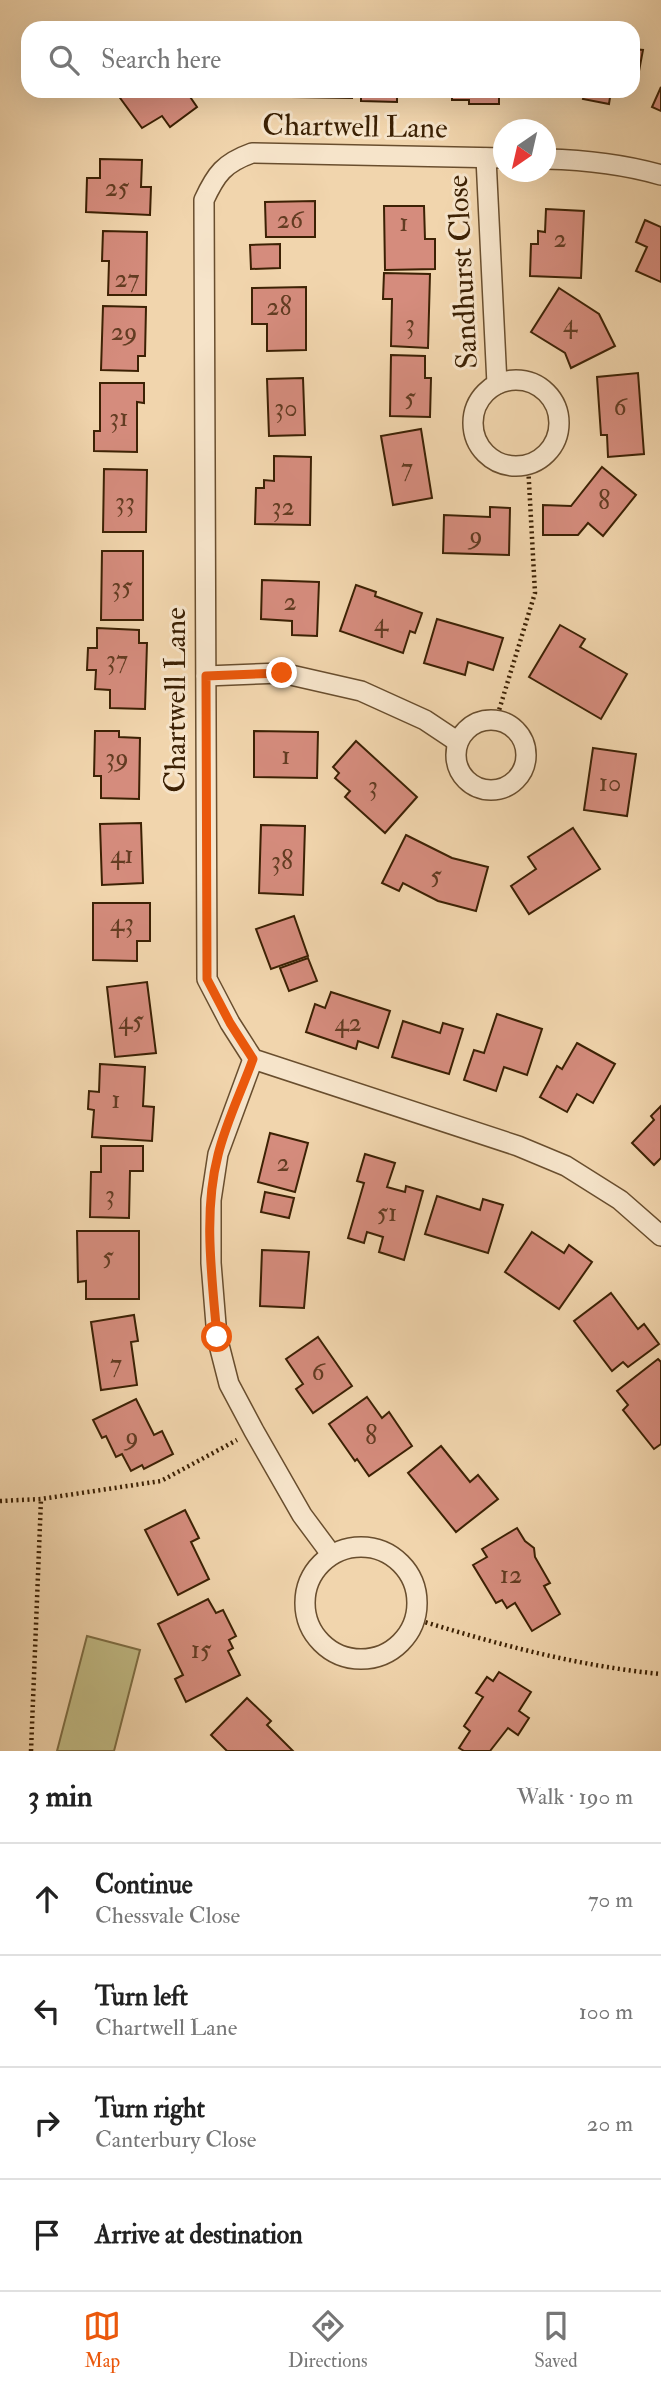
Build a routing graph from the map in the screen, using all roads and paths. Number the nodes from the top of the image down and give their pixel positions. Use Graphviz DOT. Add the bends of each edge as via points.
graph roads {
  1 [pos="493,158"];
  2 [pos="556,160"];
  3 [pos="661,175"];
  4 [pos="495,182"];
  5 [pos="497,384"];
  6 [pos="527,464"];
  7 [pos="206,676"];
  8 [pos="496,720"];
  9 [pos="458,742"];
  10 [pos="253,1059"];
  11 [pos="661,1236"];
  12 [pos="254,1431"];
  13 [pos="41,1499"];
  14 [pos="0,1501"];
  15 [pos="331,1554"];
  16 [pos="415,1619"];
  17 [pos="661,1674"];
  18 [pos="31,1751"];
  1 -- 7 [label="street, Chartwell Lane" via="252,153 234,159 215,177 204,200"];
  2 -- 3 [label="street" via="635,167"];
  4 -- 5 [label="street, Sandhurst Close"];
  5 -- 6 [label="street, Sandhurst Close" via="481,398 473,417 474,431 488,455 500,462"];
  5 -- 6 [label="street, Sandhurst Close" via="511,380 531,383 549,395 556,407 559,422 551,448"];
  6 -- 8 [label="path" via="535,593"];
  7 -- 9 [label="street" via="282,673 361,691 425,720"];
  7 -- 10 [label="street, Chartwell Lane" via="207,979"];
  8 -- 9 [label="street" via="473,725"];
  8 -- 9 [label="street" via="516,731 526,751 521,774 503,788 470,784 457,765"];
  10 -- 11 [label="street" via="566,1166 620,1200"];
  10 -- 12 [label="street" via="218,1154 211,1238 217,1337 229,1384"];
  12 -- 13 [label="path" via="161,1481"];
  12 -- 15 [label="street" via="302,1515"];
  13 -- 14 [label="path"];
  13 -- 18 [label="path"];
  15 -- 16 [label="street" via="349,1547 369,1547 403,1565 413,1581"];
  15 -- 16 [label="street" via="308,1581 304,1599 306,1617 326,1647 342,1656 378,1657 407,1636"];
  16 -- 17 [label="path" via="488,1642 610,1669"];
}
